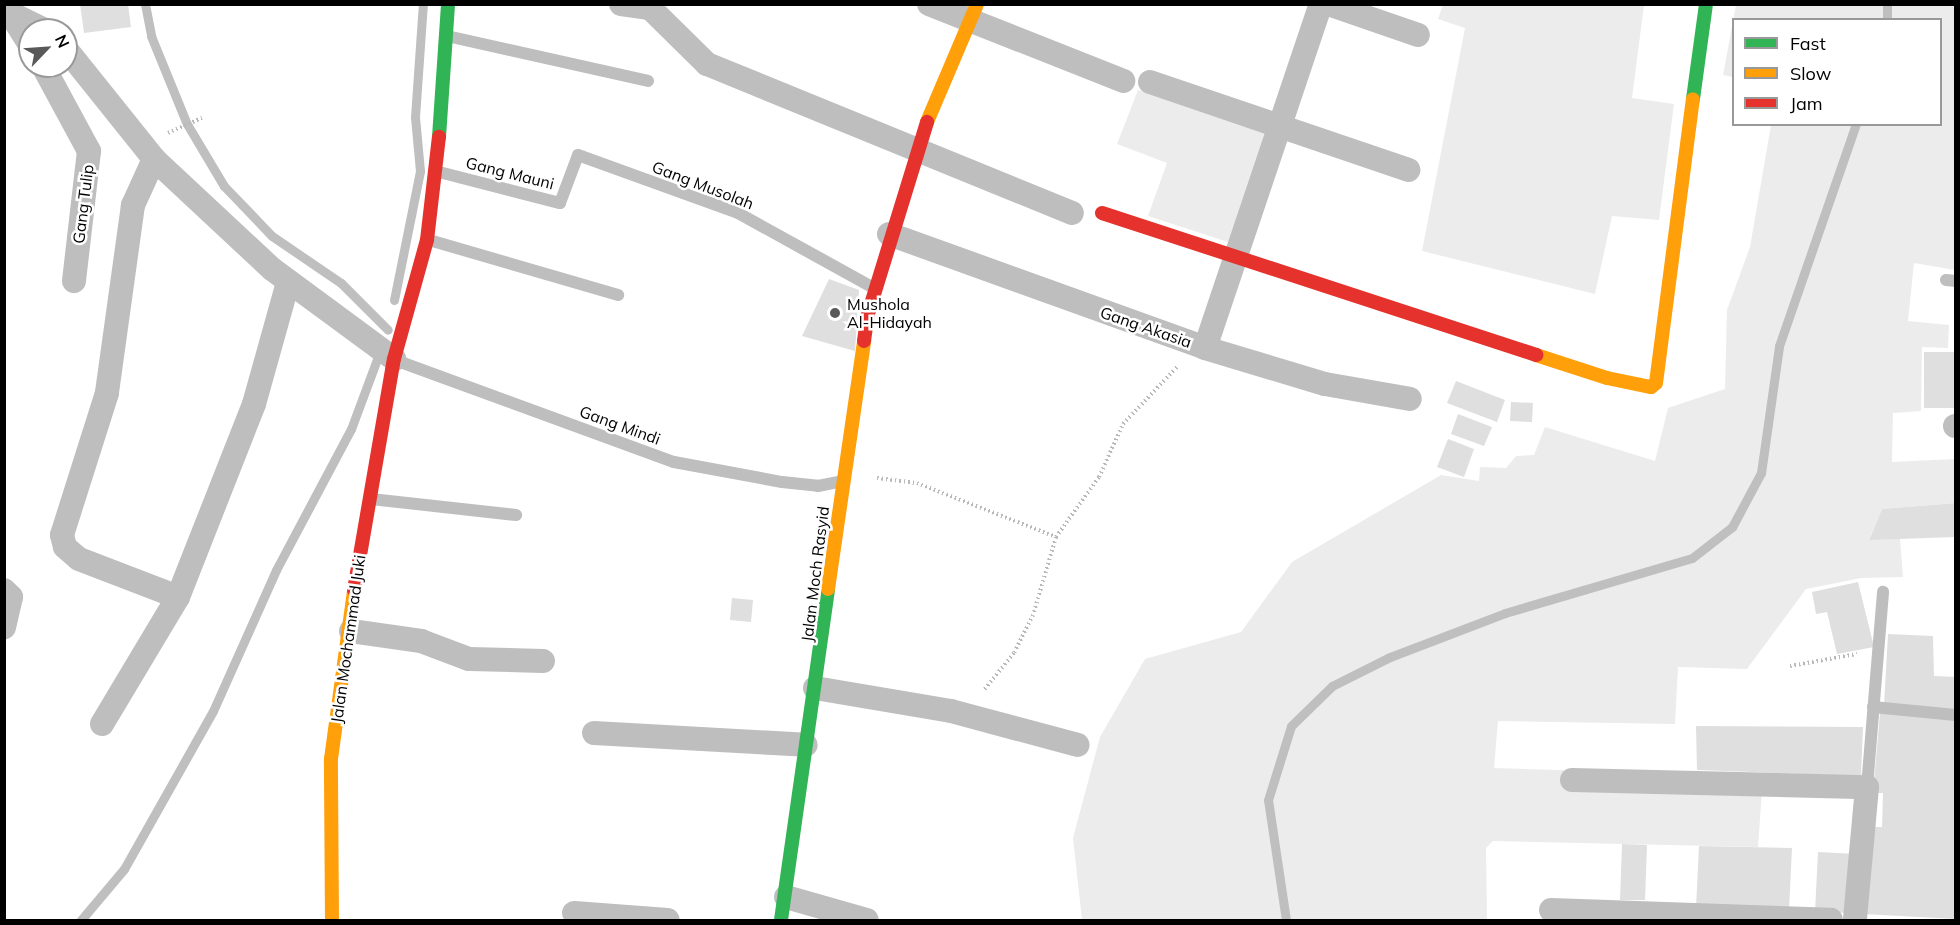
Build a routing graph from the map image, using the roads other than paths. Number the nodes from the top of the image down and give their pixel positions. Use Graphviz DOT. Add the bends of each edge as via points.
graph roads {
  1 [pos="448,4"];
  2 [pos="621,4"];
  3 [pos="929,4"];
  4 [pos="1321,4"];
  5 [pos="1328,4"];
  6 [pos="1706,4"];
  7 [pos="6,10"];
  8 [pos="974,13"];
  9 [pos="22,18"];
  10 [pos="18,28"];
  11 [pos="443,35"];
  12 [pos="1418,35"];
  13 [pos="78,64"];
  14 [pos="49,78"];
  15 [pos="648,81"];
  16 [pos="1124,81"];
  17 [pos="1150,82"];
  18 [pos="1281,125"];
  19 [pos="916,147"];
  20 [pos="148,152"];
  21 [pos="578,155"];
  22 [pos="1408,170"];
  23 [pos="437,172"];
  24 [pos="1072,213"];
  25 [pos="1102,213"];
  26 [pos="889,234"];
  27 [pos="427,240"];
  28 [pos="1237,255"];
  29 [pos="74,281"];
  30 [pos="288,282"];
  31 [pos="875,288"];
  32 [pos="618,295"];
  33 [pos="1205,348"];
  34 [pos="383,352"];
  35 [pos="1410,399"];
  36 [pos="843,481"];
  37 [pos="370,499"];
  38 [pos="516,515"];
  39 [pos="4,590"];
  40 [pos="1883,592"];
  41 [pos="178,597"];
  42 [pos="4,627"];
  43 [pos="351,631"];
  44 [pos="543,661"];
  45 [pos="815,688"];
  46 [pos="1873,707"];
  47 [pos="1956,715"];
  48 [pos="102,724"];
  49 [pos="594,733"];
  50 [pos="806,745"];
  51 [pos="1078,746"];
  52 [pos="1572,780"];
  53 [pos="1868,787"];
  54 [pos="786,897"];
  55 [pos="1551,910"];
  56 [pos="574,913"];
  57 [pos="332,921"];
  58 [pos="668,921"];
  59 [pos="781,921"];
  60 [pos="867,921"];
  61 [pos="1832,921"];
  62 [pos="1855,921"];
  1 -- 11 [label="street, Jalan Mochammad Juki"];
  2 -- 19 [label="street" via="650,8 707,63"];
  3 -- 8 [label="street"];
  4 -- 18 [label="street"];
  5 -- 12 [label="street"];
  6 -- 28 [label="street" via="1656,383 1651,387 1607,378"];
  7 -- 9 [label="street"];
  7 -- 10 [label="street"];
  8 -- 16 [label="street"];
  8 -- 19 [label="street, Jalan Moch Rasyid"];
  11 -- 15 [label="lane"];
  11 -- 23 [label="street, Jalan Mochammad Juki"];
  13 -- 20 [label="street"];
  14 -- 29 [label="street, Gang Tulip" via="89,151"];
  17 -- 18 [label="street"];
  18 -- 22 [label="street"];
  18 -- 28 [label="street"];
  19 -- 24 [label="street"];
  19 -- 26 [label="street, Jalan Moch Rasyid"];
  20 -- 30 [label="street"];
  20 -- 41 [label="street" via="133,205 107,393 62,535 65,547 79,560"];
  21 -- 23 [label="lane, Gang Mauni" via="560,202"];
  21 -- 31 [label="lane, Gang Musolah" via="738,213"];
  23 -- 27 [label="street, Jalan Mochammad Juki"];
  25 -- 28 [label="street"];
  26 -- 31 [label="street, Jalan Moch Rasyid"];
  26 -- 33 [label="street, Gang Akasia"];
  27 -- 32 [label="lane"];
  27 -- 34 [label="street, Jalan Mochammad Juki"];
  28 -- 33 [label="street"];
  30 -- 34 [label="street"];
  30 -- 41 [label="street" via="254,404"];
  31 -- 36 [label="street, Jalan Moch Rasyid"];
  33 -- 35 [label="street, Gang Akasia" via="1325,384"];
  34 -- 36 [label="lane, Gang Mindi" via="674,462 782,482 818,486"];
  34 -- 37 [label="street, Jalan Mochammad Juki"];
  36 -- 45 [label="street, Jalan Moch Rasyid"];
  37 -- 38 [label="lane"];
  37 -- 43 [label="street, Jalan Mochammad Juki"];
  39 -- 42 [label="street" via="11,597"];
  40 -- 46 [label="lane"];
  41 -- 48 [label="street"];
  43 -- 44 [label="street" via="421,641 469,659"];
  43 -- 57 [label="street, Jalan Mochammad Juki" via="331,759"];
  45 -- 50 [label="street, Jalan Moch Rasyid"];
  45 -- 51 [label="street" via="951,711"];
  46 -- 47 [label="lane"];
  46 -- 53 [label="lane"];
  49 -- 50 [label="street"];
  50 -- 54 [label="street, Jalan Moch Rasyid"];
  52 -- 53 [label="street"];
  53 -- 62 [label="street"];
  54 -- 59 [label="street, Jalan Moch Rasyid"];
  54 -- 60 [label="street"];
  55 -- 61 [label="street"];
  56 -- 58 [label="street"];
}
